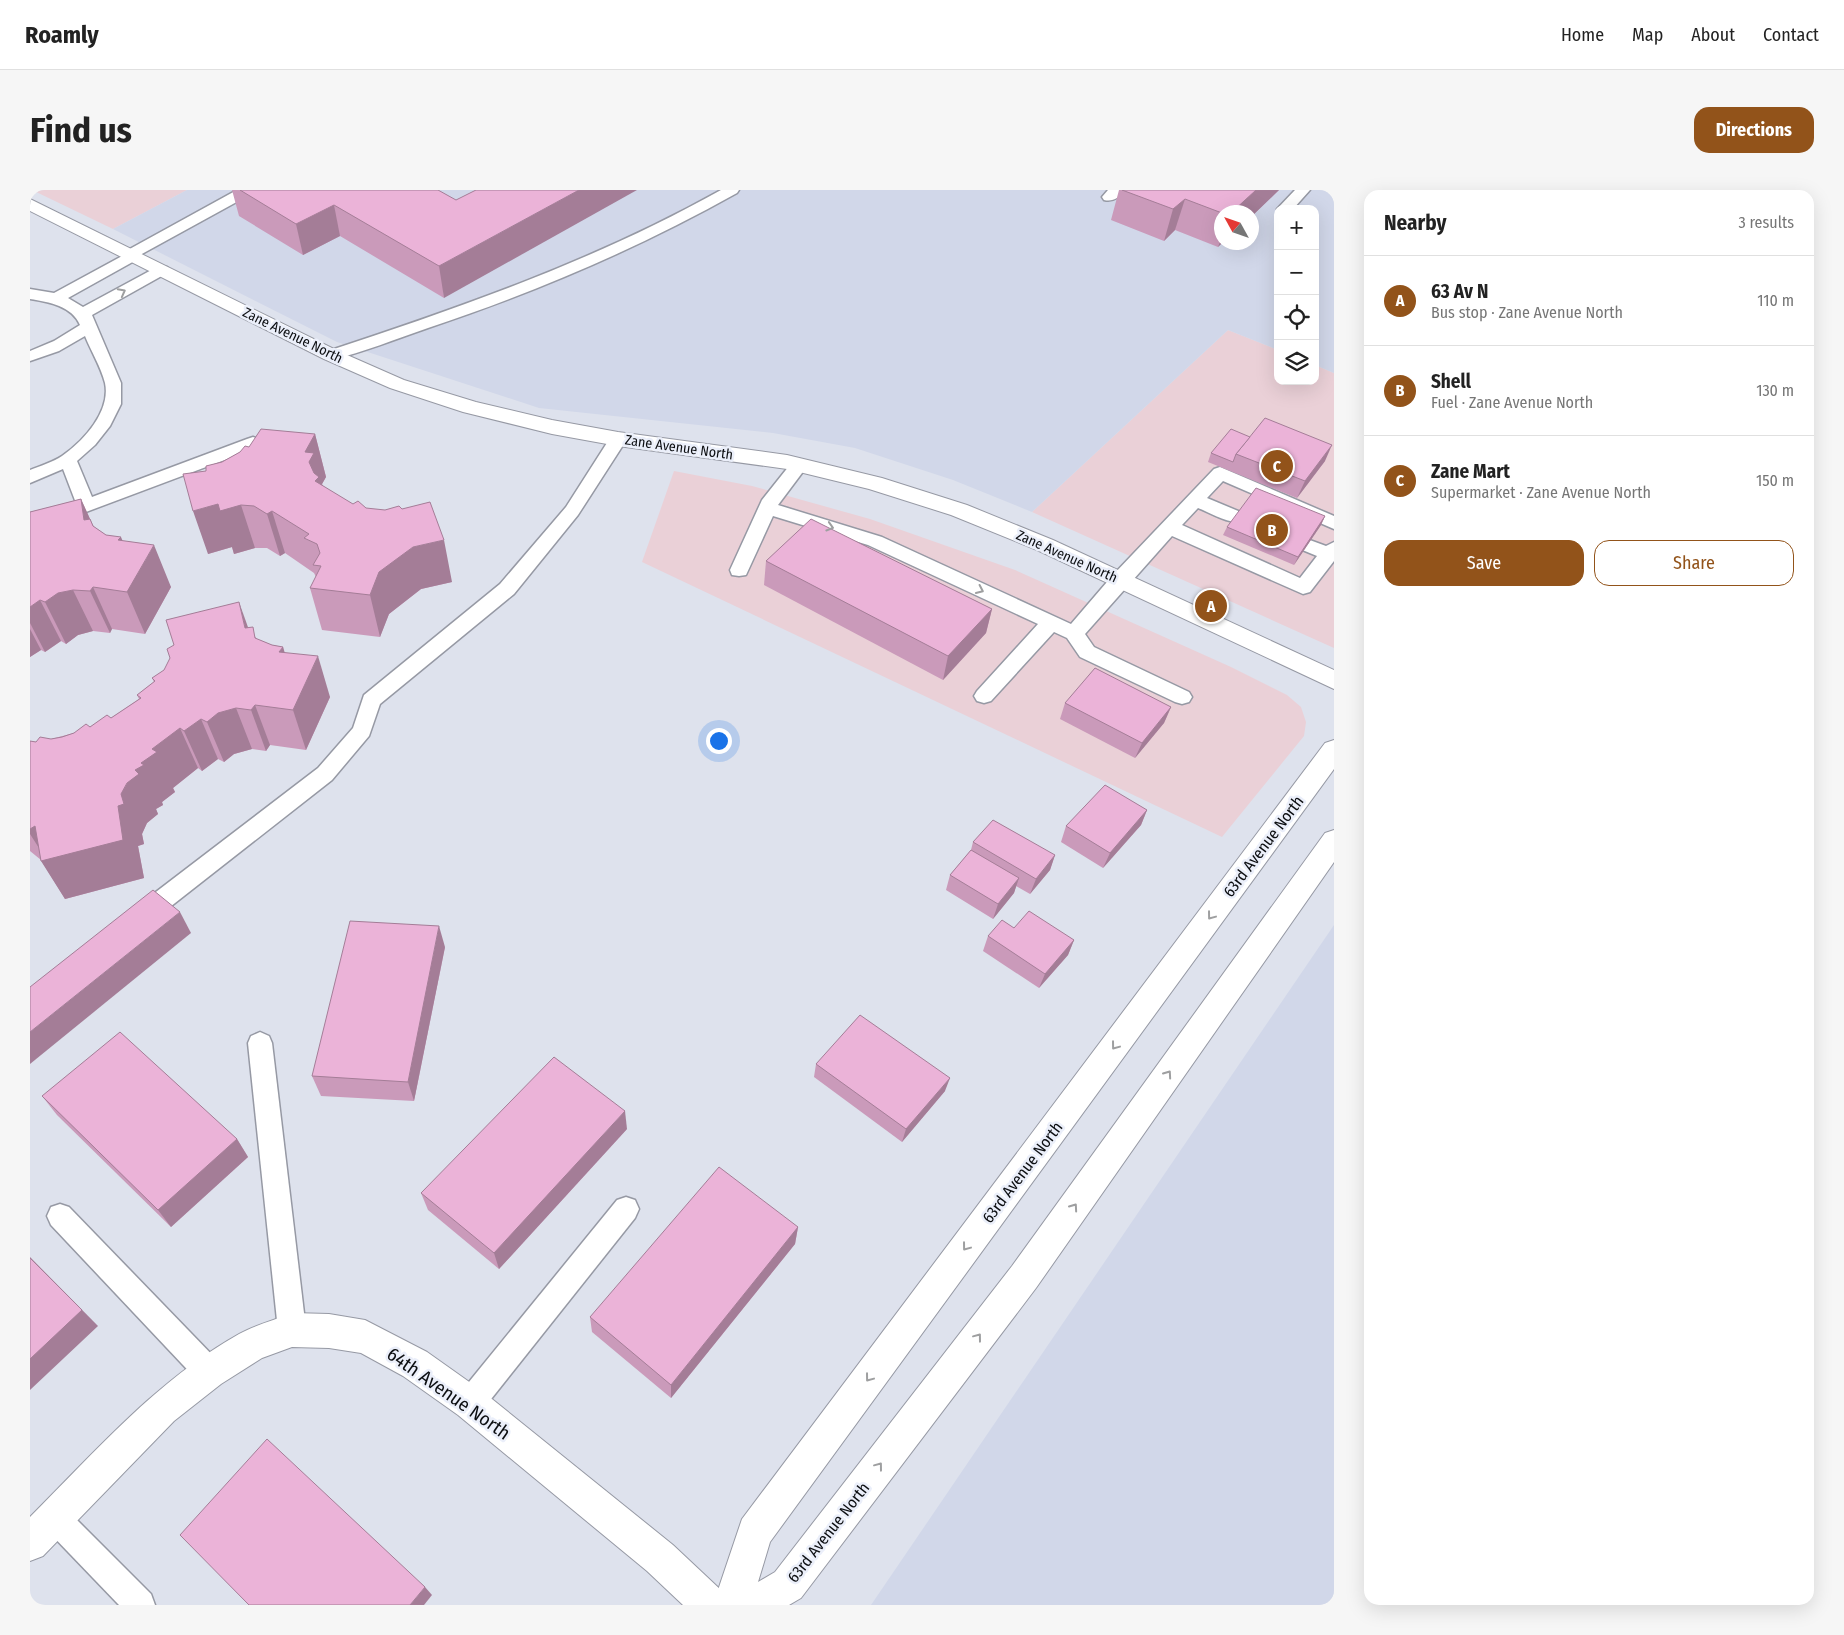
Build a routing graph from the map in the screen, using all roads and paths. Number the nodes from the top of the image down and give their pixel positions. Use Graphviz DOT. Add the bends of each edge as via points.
graph roads {
  1 [pos="248,190"];
  2 [pos="732,190"];
  3 [pos="1303,190"];
  4 [pos="30,204"];
  5 [pos="1287,205"];
  6 [pos="132,255"];
  7 [pos="162,270"];
  8 [pos="30,295"];
  9 [pos="56,298"];
  10 [pos="85,320"];
  11 [pos="331,355"];
  12 [pos="30,356"];
  13 [pos="618,439"];
  14 [pos="253,443"];
  15 [pos="68,460"];
  16 [pos="799,465"];
  17 [pos="30,477"];
  18 [pos="1196,500"];
  19 [pos="86,505"];
  20 [pos="767,508"];
  21 [pos="1237,517"];
  22 [pos="1334,523"];
  23 [pos="30,527"];
  24 [pos="1169,527"];
  25 [pos="1308,545"];
  26 [pos="1331,551"];
  27 [pos="739,570"];
  28 [pos="1120,580"];
  29 [pos="1051,622"];
  30 [pos="1074,633"];
  31 [pos="1334,680"];
  32 [pos="984,696"];
  33 [pos="1182,697"];
  34 [pos="1334,750"];
  35 [pos="1334,841"];
  36 [pos="124,929"];
  37 [pos="260,1043"];
  38 [pos="626,1209"];
  39 [pos="60,1216"];
  40 [pos="292,1330"];
  41 [pos="209,1372"];
  42 [pos="470,1403"];
  43 [pos="55,1518"];
  44 [pos="30,1543"];
  45 [pos="140,1605"];
  46 [pos="710,1605"];
  47 [pos="732,1605"];
  48 [pos="754,1605"];
  1 -- 6 [label="lane"];
  2 -- 11 [label="lane" via="688,216 567,272 423,326"];
  3 -- 5 [label="lane"];
  4 -- 6 [label="street, Zane Avenue North"];
  6 -- 7 [label="street, Zane Avenue North"];
  6 -- 9 [label="lane"];
  10 -- 7 [label="lane, one-way"];
  7 -- 11 [label="street, Zane Avenue North"];
  8 -- 9 [label="lane"];
  9 -- 10 [label="lane"];
  10 -- 12 [label="lane" via="66,342"];
  10 -- 15 [label="lane" via="113,383 113,404 89,441"];
  11 -- 13 [label="street, Zane Avenue North" via="397,384 470,407"];
  13 -- 16 [label="street, Zane Avenue North"];
  13 -- 36 [label="lane" via="572,511 506,589 371,700 362,731 324,774"];
  14 -- 19 [label="lane"];
  15 -- 17 [label="lane"];
  15 -- 19 [label="lane"];
  16 -- 20 [label="lane"];
  16 -- 28 [label="street, Zane Avenue North" via="874,483 959,510"];
  18 -- 21 [label="lane"];
  18 -- 22 [label="lane" via="1220,473"];
  18 -- 24 [label="lane"];
  19 -- 23 [label="lane"];
  20 -- 27 [label="lane"];
  20 -- 29 [label="lane, one-way" via="875,540"];
  24 -- 26 [label="lane" via="1303,587"];
  24 -- 28 [label="lane"];
  25 -- 26 [label="lane"];
  28 -- 30 [label="lane"];
  28 -- 31 [label="street, Zane Avenue North"];
  29 -- 30 [label="lane"];
  29 -- 32 [label="lane"];
  30 -- 33 [label="lane" via="1087,652"];
  34 -- 47 [label="street, 63rd Avenue North, one-way" via="755,1532"];
  48 -- 35 [label="street, 63rd Avenue North, one-way" via="788,1584 1024,1277"];
  37 -- 40 [label="lane"];
  38 -- 42 [label="lane"];
  39 -- 41 [label="lane"];
  40 -- 41 [label="street, 64th Avenue North" via="252,1345"];
  40 -- 42 [label="street, 64th Avenue North" via="329,1331 365,1337 415,1364"];
  41 -- 43 [label="street, 64th Avenue North" via="162,1409"];
  42 -- 46 [label="street, 64th Avenue North" via="660,1558"];
  43 -- 44 [label="street, 64th Avenue North"];
  43 -- 45 [label="lane"];
}
